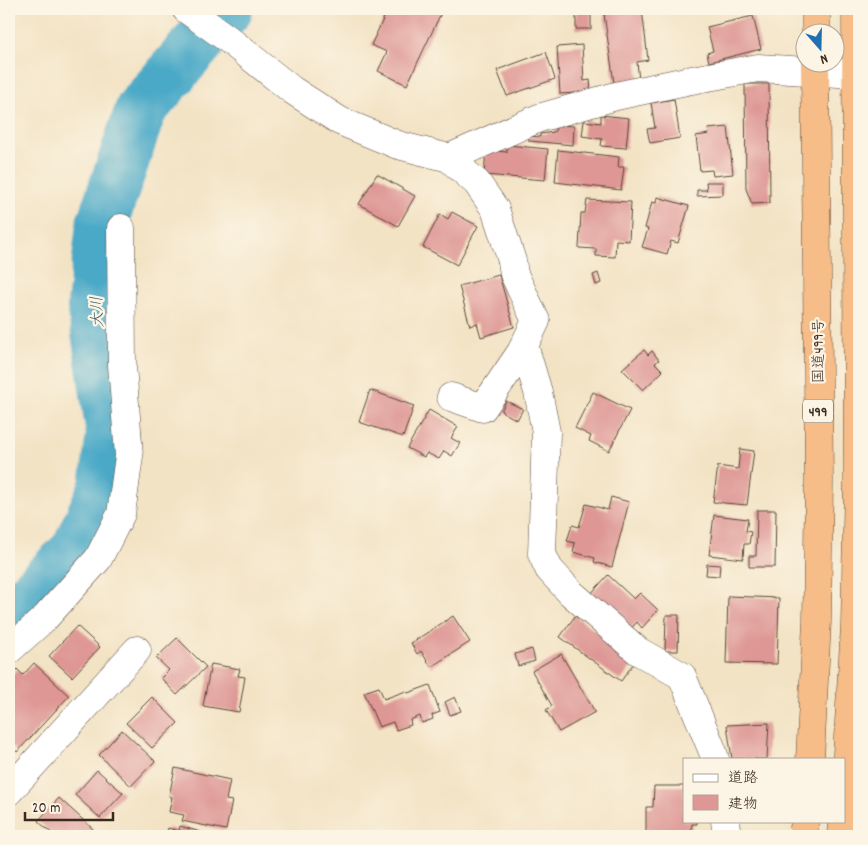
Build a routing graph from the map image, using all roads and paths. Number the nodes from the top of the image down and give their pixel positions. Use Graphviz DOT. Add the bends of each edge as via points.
graph roads {
  1 [pos="816,9"];
  2 [pos="856,9"];
  3 [pos="188,10"];
  4 [pos="816,22"];
  5 [pos="796,67"];
  6 [pos="815,72"];
  7 [pos="844,72"];
  8 [pos="855,74"];
  9 [pos="448,158"];
  10 [pos="121,228"];
  11 [pos="524,345"];
  12 [pos="451,397"];
  13 [pos="9,650"];
  14 [pos="137,650"];
  15 [pos="715,758"];
  16 [pos="810,758"];
  17 [pos="846,770"];
  18 [pos="9,791"];
  19 [pos="725,822"];
  20 [pos="805,822"];
  21 [pos="842,822"];
  22 [pos="727,836"];
  23 [pos="803,836"];
  24 [pos="841,836"];
  1 -- 4 [label="highway"];
  2 -- 8 [label="highway"];
  3 -- 9 [label="street" via="292,90 340,121 398,145"];
  5 -- 9 [label="street" via="758,68 616,96 539,118"];
  6 -- 16 [label="highway, 国道499号 / 499" via="819,500 818,621"];
  7 -- 8 [label="street"];
  8 -- 17 [label="highway" via="858,481 855,626"];
  9 -- 11 [label="street" via="477,183 495,209 514,274 536,321"];
  10 -- 13 [label="street" via="122,365 129,456 121,514 98,559 44,618"];
  11 -- 12 [label="street" via="483,408"];
  11 -- 15 [label="street" via="546,432 542,554 549,569 571,593 638,650 682,676"];
  14 -- 18 [label="street"];
  19 -- 22 [label="street"];
  20 -- 23 [label="highway"];
  21 -- 24 [label="highway"];
}
